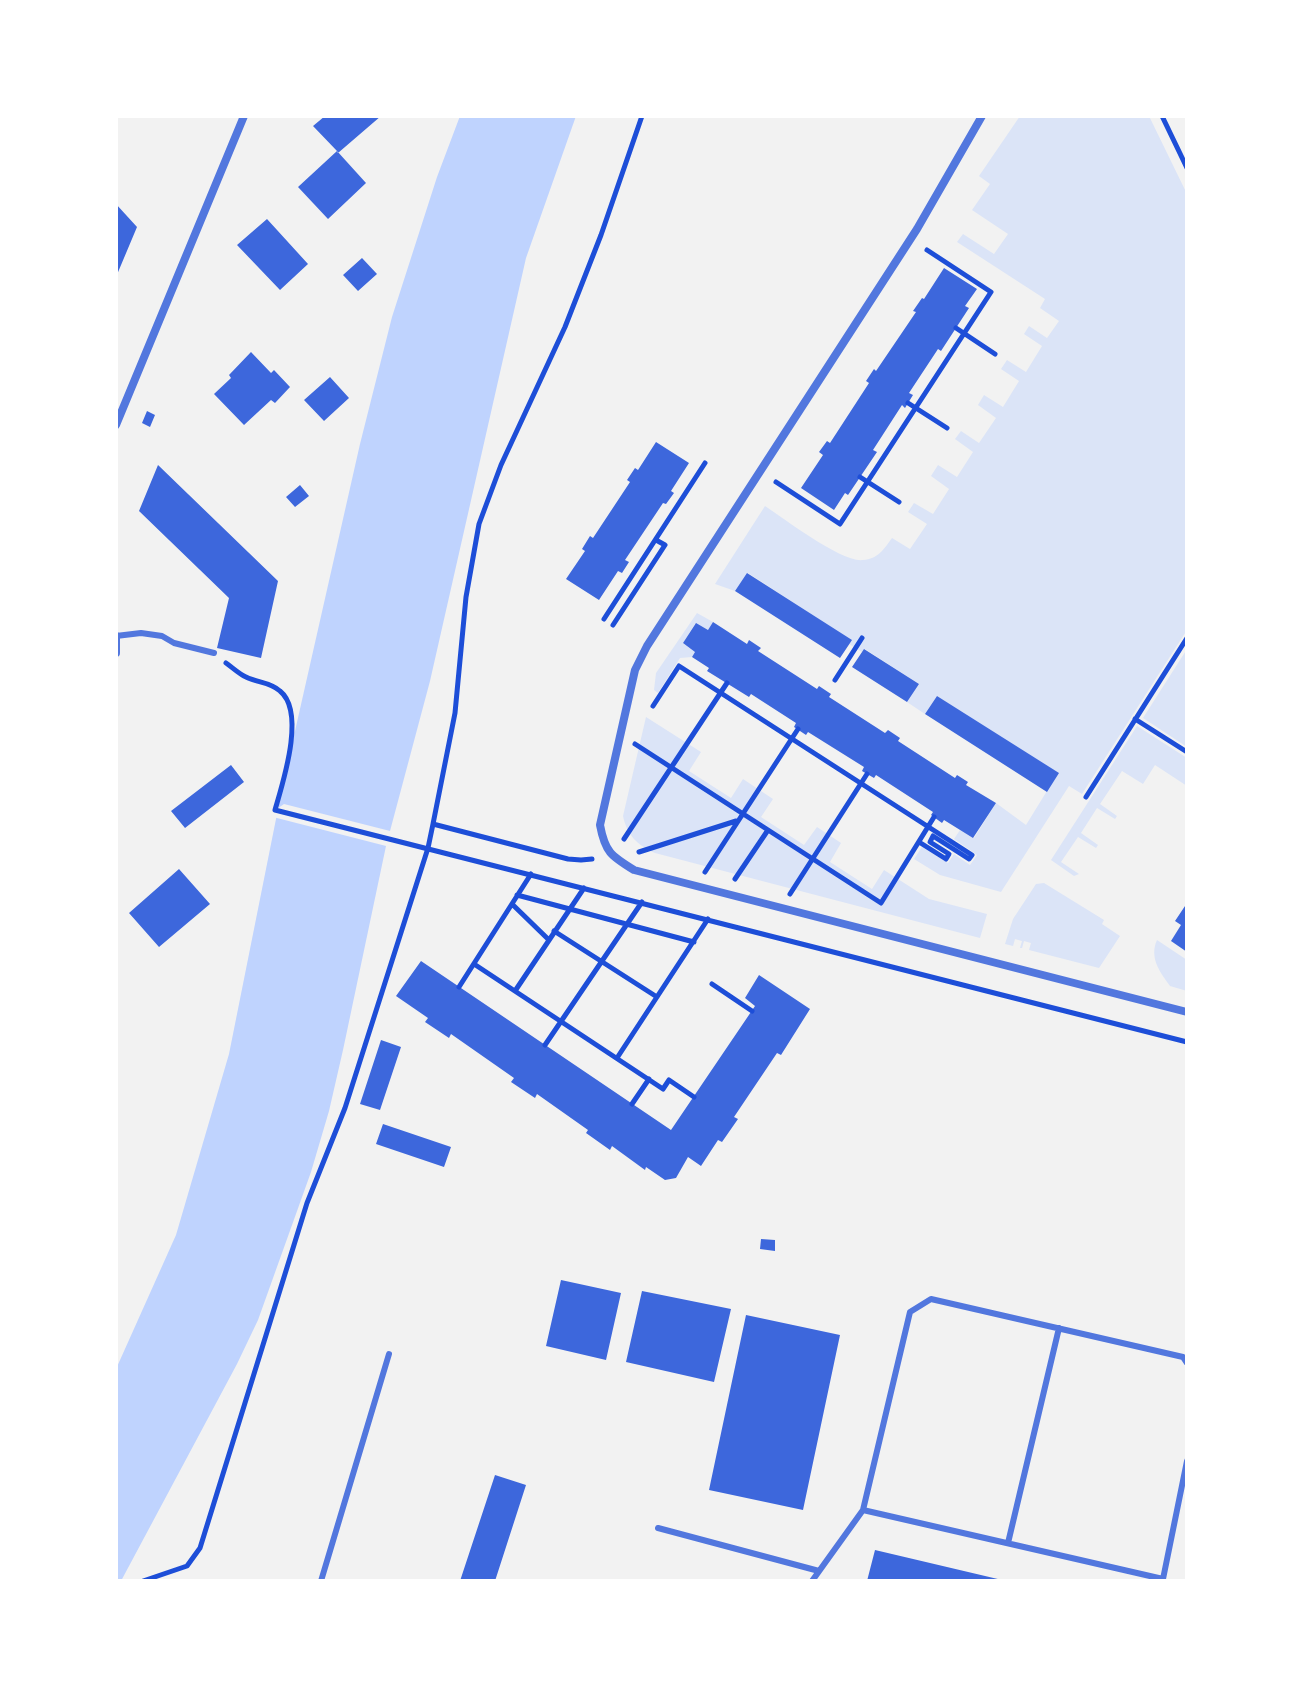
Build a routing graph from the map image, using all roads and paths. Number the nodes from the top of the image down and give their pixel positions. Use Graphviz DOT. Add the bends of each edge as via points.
graph roads {
  1 [pos="244,116"];
  2 [pos="642,116"];
  3 [pos="982,116"];
  4 [pos="1162,116"];
  5 [pos="1187,168"];
  6 [pos="927,250"];
  7 [pos="956,328"];
  8 [pos="964,334"];
  9 [pos="995,354"];
  10 [pos="908,403"];
  11 [pos="916,408"];
  12 [pos="116,425"];
  13 [pos="947,428"];
  14 [pos="705,463"];
  15 [pos="860,477"];
  16 [pos="776,482"];
  17 [pos="868,482"];
  18 [pos="670,499"];
  19 [pos="899,502"];
  20 [pos="678,505"];
  21 [pos="656,540"];
  22 [pos="625,567"];
  23 [pos="634,573"];
  24 [pos="604,619"];
  25 [pos="613,625"];
  26 [pos="116,636"];
  27 [pos="862,638"];
  28 [pos="1187,638"];
  29 [pos="116,653"];
  30 [pos="214,653"];
  31 [pos="835,680"];
  32 [pos="727,683"];
  33 [pos="721,693"];
  34 [pos="653,706"];
  35 [pos="1135,719"];
  36 [pos="798,729"];
  37 [pos="792,738"];
  38 [pos="635,744"];
  39 [pos="1187,752"];
  40 [pos="671,767"];
  41 [pos="867,774"];
  42 [pos="861,783"];
  43 [pos="1086,797"];
  44 [pos="743,814"];
  45 [pos="934,817"];
  46 [pos="738,821"];
  47 [pos="433,824"];
  48 [pos="929,826"];
  49 [pos="768,830"];
  50 [pos="624,839"];
  51 [pos="919,842"];
  52 [pos="428,848"];
  53 [pos="638,852"];
  54 [pos="612,856"];
  55 [pos="812,858"];
  56 [pos="705,872"];
  57 [pos="531,874"];
  58 [pos="735,880"];
  59 [pos="584,888"];
  60 [pos="790,894"];
  61 [pos="517,895"];
  62 [pos="642,902"];
  63 [pos="512,904"];
  64 [pos="569,909"];
  65 [pos="708,919"];
  66 [pos="627,924"];
  67 [pos="554,931"];
  68 [pos="549,940"];
  69 [pos="694,942"];
  70 [pos="602,962"];
  71 [pos="474,964"];
  72 [pos="712,984"];
  73 [pos="459,987"];
  74 [pos="515,991"];
  75 [pos="657,997"];
  76 [pos="752,1011"];
  77 [pos="1187,1012"];
  78 [pos="561,1021"];
  79 [pos="1187,1042"];
  80 [pos="545,1045"];
  81 [pos="617,1058"];
  82 [pos="649,1079"];
  83 [pos="694,1097"];
  84 [pos="632,1104"];
  85 [pos="1059,1328"];
  86 [pos="389,1354"];
  87 [pos="1187,1363"];
  88 [pos="1187,1461"];
  89 [pos="863,1510"];
  90 [pos="658,1528"];
  91 [pos="1008,1543"];
  92 [pos="819,1571"];
  93 [pos="143,1581"];
  94 [pos="321,1581"];
  95 [pos="812,1581"];
  1 -- 12 [label="street"];
  2 -- 47 [label="path" via="565,327 479,524 455,713"];
  3 -- 54 [label="street" via="917,229 647,646 635,670 600,825 603,844"];
  4 -- 5 [label="path"];
  6 -- 8 [label="path" via="991,292"];
  7 -- 8 [label="path"];
  8 -- 9 [label="path"];
  8 -- 11 [label="path"];
  10 -- 11 [label="path"];
  11 -- 13 [label="path"];
  11 -- 17 [label="path"];
  14 -- 20 [label="path"];
  15 -- 17 [label="path"];
  16 -- 17 [label="path" via="840,524"];
  17 -- 19 [label="path"];
  18 -- 20 [label="path"];
  20 -- 21 [label="path"];
  21 -- 23 [label="path"];
  21 -- 25 [label="path" via="665,545"];
  22 -- 23 [label="path"];
  23 -- 24 [label="path"];
  26 -- 29 [label="street"];
  26 -- 30 [label="lane" via="162,636"];
  27 -- 31 [label="path"];
  28 -- 35 [label="path"];
  30 -- 52 [label="path" via="244,677 284,693 290,708 289,759 275,810"];
  32 -- 33 [label="path"];
  33 -- 34 [label="path" via="679,666"];
  33 -- 37 [label="path"];
  33 -- 40 [label="path"];
  35 -- 39 [label="path"];
  35 -- 43 [label="path"];
  36 -- 37 [label="path"];
  37 -- 42 [label="path"];
  37 -- 44 [label="path"];
  38 -- 40 [label="path"];
  40 -- 44 [label="path"];
  40 -- 50 [label="path"];
  41 -- 42 [label="path"];
  42 -- 48 [label="path"];
  42 -- 55 [label="path"];
  44 -- 46 [label="path"];
  44 -- 49 [label="path"];
  45 -- 48 [label="path"];
  46 -- 53 [label="path"];
  46 -- 56 [label="path"];
  47 -- 52 [label="path"];
  47 -- 54 [label="path" via="568,859"];
  48 -- 51 [label="path"];
  48 -- 51 [label="path" via="972,855 969,859 933,836 930,842 949,854 946,859"];
  49 -- 55 [label="path"];
  49 -- 58 [label="path"];
  51 -- 55 [label="path" via="881,903"];
  52 -- 57 [label="path"];
  52 -- 93 [label="path" via="345,1108 307,1203 200,1548 187,1566"];
  54 -- 77 [label="street" via="634,870"];
  55 -- 60 [label="path"];
  57 -- 59 [label="path"];
  57 -- 61 [label="path"];
  59 -- 62 [label="path"];
  59 -- 64 [label="path"];
  61 -- 63 [label="path"];
  61 -- 64 [label="path"];
  62 -- 65 [label="path"];
  62 -- 66 [label="path"];
  63 -- 68 [label="path"];
  63 -- 71 [label="path"];
  64 -- 66 [label="path"];
  64 -- 67 [label="path"];
  65 -- 69 [label="path"];
  65 -- 79 [label="path"];
  66 -- 69 [label="path"];
  66 -- 70 [label="path"];
  67 -- 68 [label="path"];
  67 -- 70 [label="path"];
  68 -- 74 [label="path"];
  69 -- 75 [label="path"];
  70 -- 75 [label="path"];
  70 -- 78 [label="path"];
  71 -- 73 [label="path"];
  71 -- 74 [label="path"];
  72 -- 76 [label="path"];
  74 -- 78 [label="path"];
  75 -- 81 [label="path"];
  78 -- 80 [label="path"];
  78 -- 81 [label="path"];
  81 -- 82 [label="path"];
  82 -- 83 [label="path" via="663,1089 669,1080"];
  82 -- 84 [label="path"];
  85 -- 87 [label="lane" via="1183,1357"];
  85 -- 89 [label="lane" via="931,1299 910,1312"];
  85 -- 91 [label="lane"];
  86 -- 94 [label="lane"];
  88 -- 91 [label="lane" via="1163,1579"];
  89 -- 91 [label="lane"];
  89 -- 92 [label="lane"];
  90 -- 92 [label="lane"];
  92 -- 95 [label="lane"];
}
